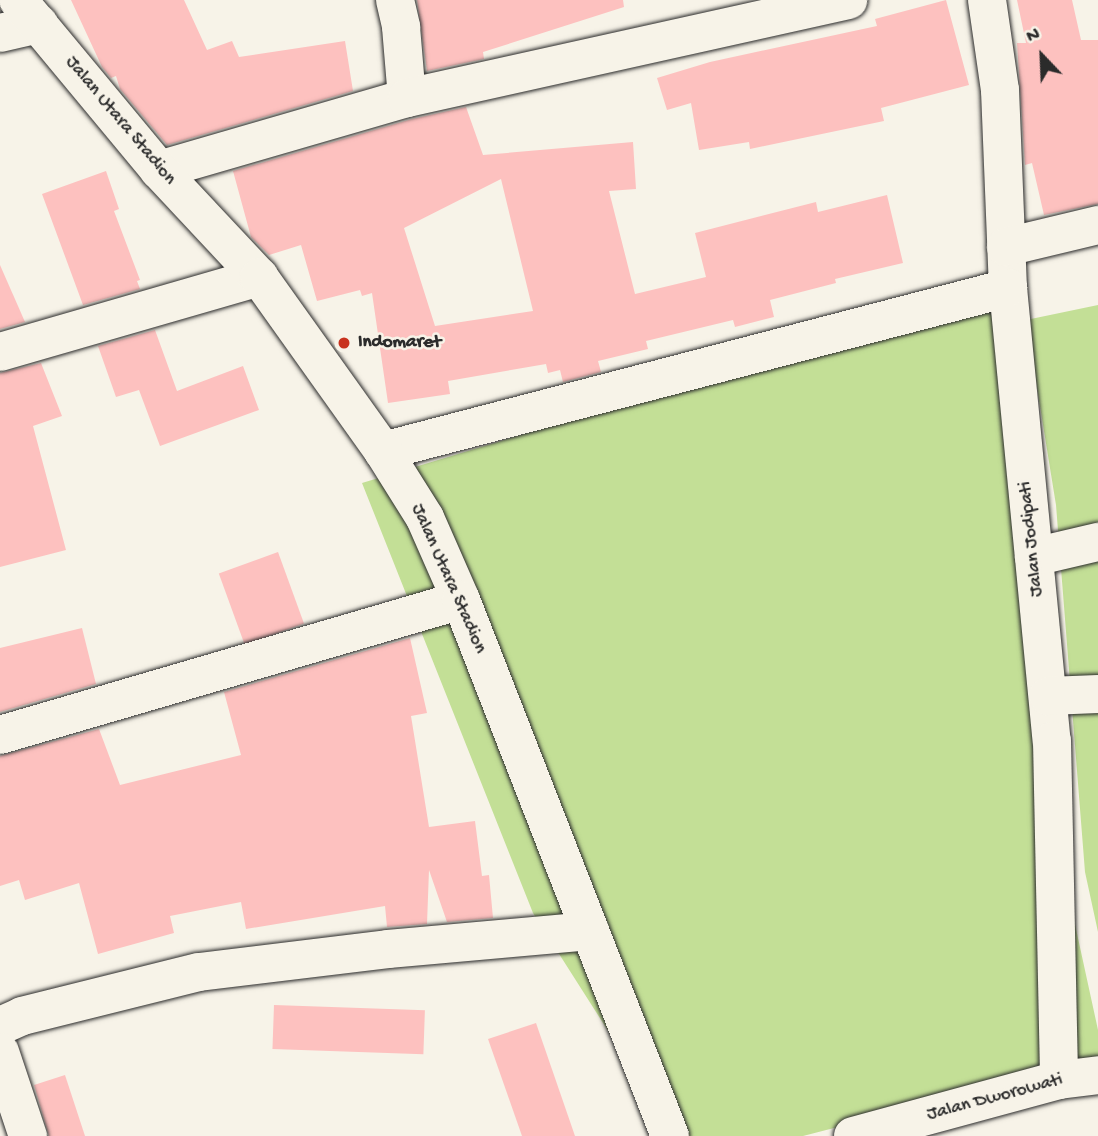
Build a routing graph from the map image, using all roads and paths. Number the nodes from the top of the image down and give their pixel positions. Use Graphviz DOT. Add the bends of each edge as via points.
graph roads {
  1 [pos="395,0"];
  2 [pos="848,0"];
  3 [pos="987,0"];
  4 [pos="28,12"];
  5 [pos="0,33"];
  6 [pos="407,98"];
  7 [pos="159,170"];
  8 [pos="1098,225"];
  9 [pos="1006,247"];
  10 [pos="259,277"];
  11 [pos="1008,288"];
  12 [pos="0,352"];
  13 [pos="383,451"];
  14 [pos="1098,542"];
  15 [pos="1034,557"];
  16 [pos="461,600"];
  17 [pos="1098,694"];
  18 [pos="1048,696"];
  19 [pos="0,735"];
  20 [pos="590,931"];
  21 [pos="0,1026"];
  22 [pos="0,1052"];
  23 [pos="1098,1075"];
  24 [pos="1059,1080"];
  25 [pos="28,1136"];
  26 [pos="670,1136"];
  27 [pos="853,1136"];
  1 -- 6 [label="street"];
  2 -- 6 [label="street"];
  3 -- 9 [label="street, Jalan Jodipati" via="1000,90"];
  4 -- 5 [label="street"];
  4 -- 7 [label="street, Jalan Utara Stadion"];
  6 -- 7 [label="street"];
  7 -- 10 [label="street, Jalan Utara Stadion"];
  8 -- 9 [label="street"];
  9 -- 11 [label="street, Jalan Jodipati"];
  10 -- 12 [label="street"];
  10 -- 13 [label="street, Jalan Utara Stadion"];
  11 -- 13 [label="street"];
  11 -- 15 [label="street, Jalan Jodipati"];
  13 -- 16 [label="street, Jalan Utara Stadion" via="425,518"];
  14 -- 15 [label="street"];
  15 -- 18 [label="street, Jalan Jodipati"];
  16 -- 19 [label="street"];
  16 -- 20 [label="street, Jalan Utara Stadion"];
  17 -- 18 [label="street"];
  18 -- 24 [label="street, Jalan Jodipati"];
  20 -- 21 [label="street" via="199,972 22,1016"];
  20 -- 26 [label="street, Jalan Utara Stadion"];
  22 -- 25 [label="street"];
  23 -- 24 [label="street, Jalan Dworowati"];
  24 -- 27 [label="street, Jalan Dworowati"];
}
